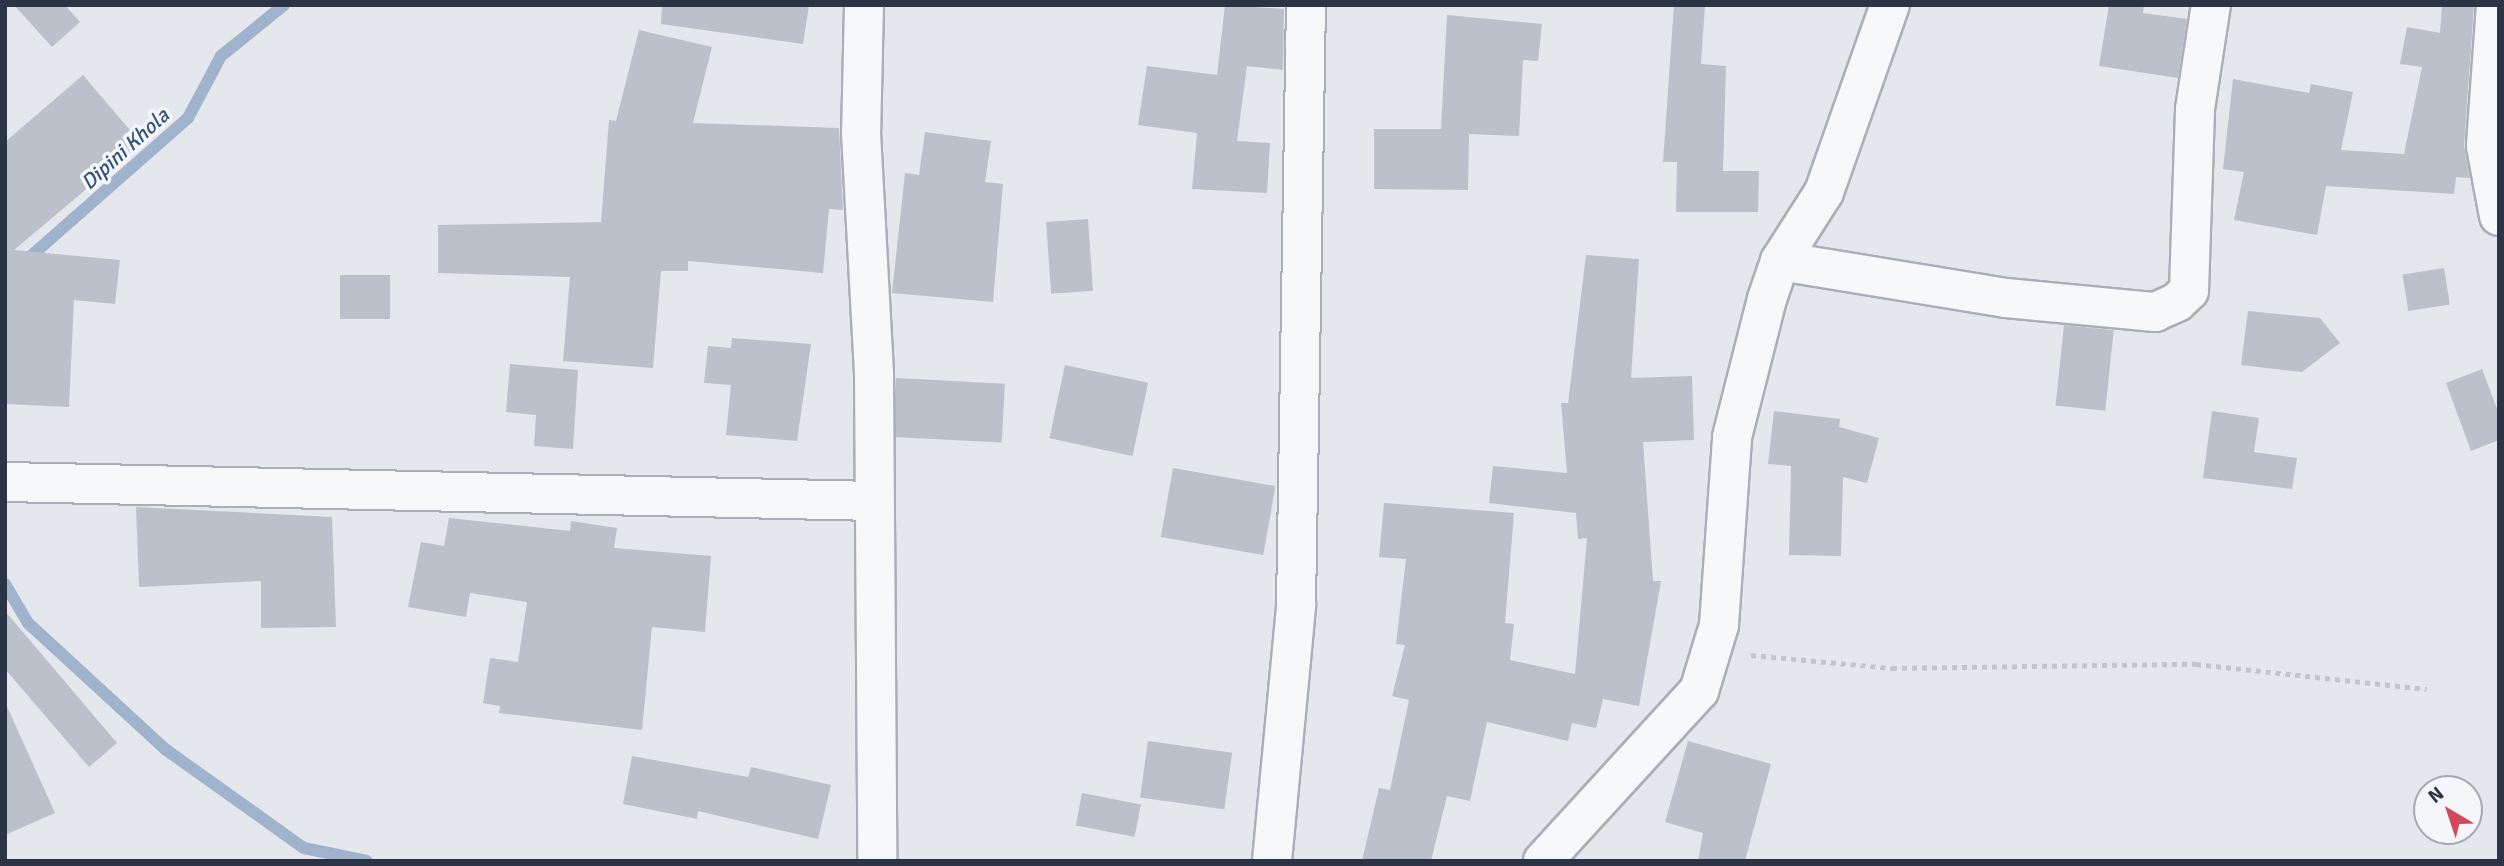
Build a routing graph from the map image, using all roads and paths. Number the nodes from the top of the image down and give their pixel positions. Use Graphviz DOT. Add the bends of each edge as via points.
graph roads {
  1 [pos="863,5"];
  2 [pos="1306,5"];
  3 [pos="1890,5"];
  4 [pos="2211,5"];
  5 [pos="2496,5"];
  6 [pos="2499,216"];
  7 [pos="1780,261"];
  8 [pos="5,482"];
  9 [pos="874,501"];
  10 [pos="1712,651"];
  11 [pos="2427,689"];
  12 [pos="877,861"];
  13 [pos="1272,861"];
  14 [pos="1543,861"];
  1 -- 9 [label="street" via="861,133 874,374"];
  2 -- 13 [label="street" via="1296,605"];
  3 -- 7 [label="street" via="1824,192"];
  4 -- 7 [label="street" via="2195,109 2189,291 2176,302 2155,312 2006,298"];
  5 -- 6 [label="street" via="2486,146"];
  7 -- 10 [label="street" via="1732,437 1719,625"];
  8 -- 9 [label="street"];
  9 -- 12 [label="street"];
  10 -- 11 [label="path" via="1892,668 2196,664"];
  10 -- 14 [label="street" via="1699,691"];
}
